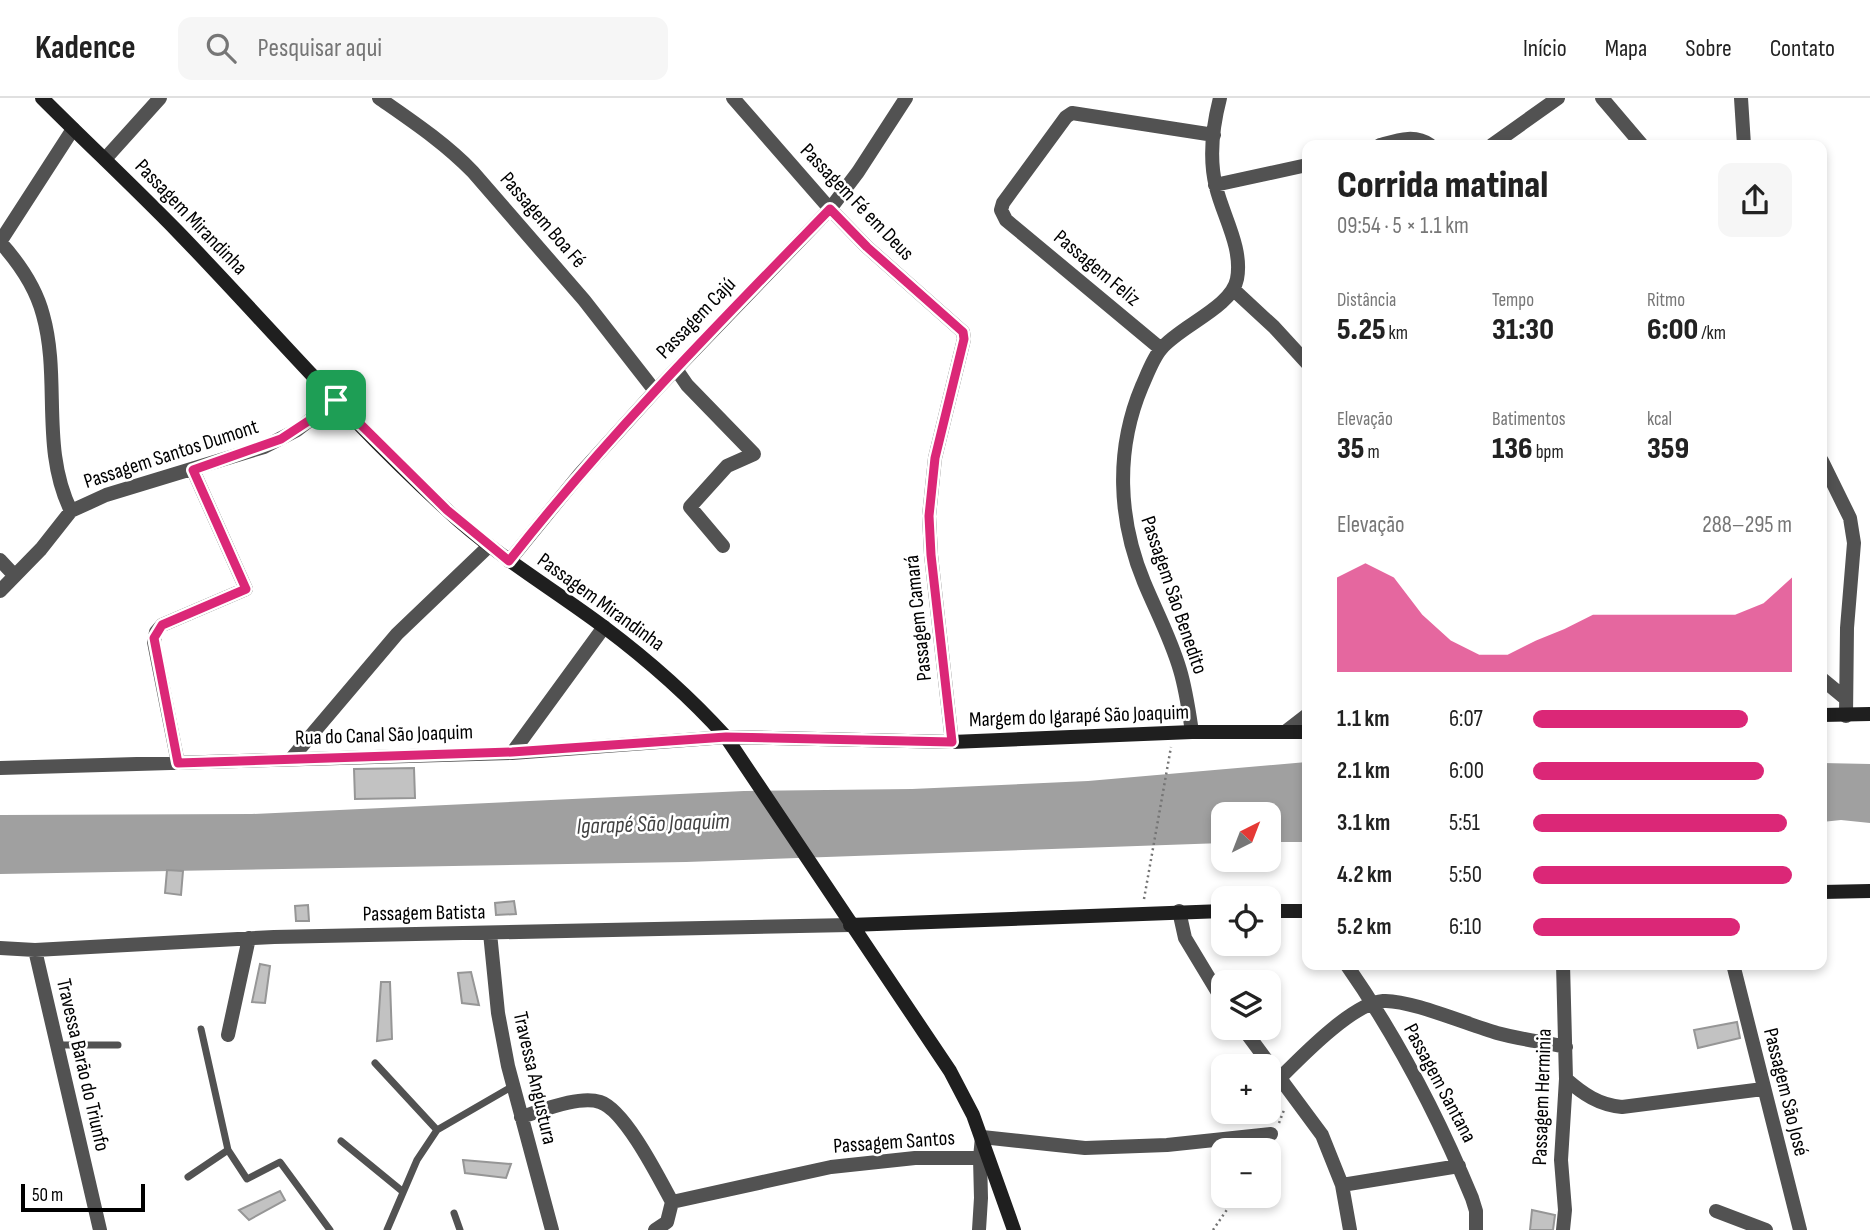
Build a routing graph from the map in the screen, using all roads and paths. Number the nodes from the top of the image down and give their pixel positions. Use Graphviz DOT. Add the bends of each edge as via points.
graph roads {
  1 [pos="41,98"];
  2 [pos="160,98"];
  3 [pos="379,98"];
  4 [pos="733,98"];
  5 [pos="906,98"];
  6 [pos="1220,98"];
  7 [pos="1558,98"];
  8 [pos="1602,98"];
  9 [pos="1741,98"];
  10 [pos="74,130"];
  11 [pos="1214,135"];
  12 [pos="1402,140"];
  13 [pos="1423,140"];
  14 [pos="1499,140"];
  15 [pos="1638,140"];
  16 [pos="1744,140"];
  17 [pos="105,159"];
  18 [pos="1302,166"];
  19 [pos="1215,185"];
  20 [pos="830,209"];
  21 [pos="0,242"];
  22 [pos="1235,291"];
  23 [pos="959,327"];
  24 [pos="1161,349"];
  25 [pos="1302,358"];
  26 [pos="676,369"];
  27 [pos="655,391"];
  28 [pos="336,400"];
  29 [pos="193,470"];
  30 [pos="1827,471"];
  31 [pos="71,511"];
  32 [pos="489,546"];
  33 [pos="723,546"];
  34 [pos="0,560"];
  35 [pos="509,561"];
  36 [pos="15,576"];
  37 [pos="0,591"];
  38 [pos="604,627"];
  39 [pos="1827,683"];
  40 [pos="1845,698"];
  41 [pos="1870,714"];
  42 [pos="1827,716"];
  43 [pos="1846,716"];
  44 [pos="1302,719"];
  45 [pos="1192,732"];
  46 [pos="1285,732"];
  47 [pos="1302,732"];
  48 [pos="952,742"];
  49 [pos="730,743"];
  50 [pos="1171,744"];
  51 [pos="512,752"];
  52 [pos="291,758"];
  53 [pos="178,763"];
  54 [pos="0,768"];
  55 [pos="1870,891"];
  56 [pos="1827,892"];
  57 [pos="1179,911"];
  58 [pos="1211,911"];
  59 [pos="1281,911"];
  60 [pos="1302,911"];
  61 [pos="1142,912"];
  62 [pos="849,925"];
  63 [pos="489,933"];
  64 [pos="249,938"];
  65 [pos="0,947"];
  66 [pos="35,950"];
  67 [pos="1350,970"];
  68 [pos="1563,970"];
  69 [pos="1733,970"];
  70 [pos="1211,981"];
  71 [pos="1373,1003"];
  72 [pos="201,1029"];
  73 [pos="228,1035"];
  74 [pos="58,1045"];
  75 [pos="118,1045"];
  76 [pos="1566,1047"];
  77 [pos="375,1063"];
  78 [pos="1281,1077"];
  79 [pos="1281,1079"];
  80 [pos="1566,1079"];
  81 [pos="513,1086"];
  82 [pos="1763,1089"];
  83 [pos="521,1117"];
  84 [pos="437,1130"];
  85 [pos="1271,1134"];
  86 [pos="982,1137"];
  87 [pos="341,1141"];
  88 [pos="228,1150"];
  89 [pos="979,1158"];
  90 [pos="1459,1166"];
  91 [pos="188,1177"];
  92 [pos="1342,1185"];
  93 [pos="402,1191"];
  94 [pos="672,1202"];
  95 [pos="1228,1208"];
  96 [pos="1716,1211"];
  97 [pos="454,1213"];
  98 [pos="100,1230"];
  99 [pos="330,1230"];
  100 [pos="387,1230"];
  101 [pos="460,1230"];
  102 [pos="552,1230"];
  103 [pos="655,1230"];
  104 [pos="979,1230"];
  105 [pos="1014,1230"];
  106 [pos="1213,1230"];
  107 [pos="1350,1230"];
  108 [pos="1476,1230"];
  109 [pos="1563,1230"];
  110 [pos="1766,1230"];
  111 [pos="1800,1230"];
  1 -- 10 [label="street, Passagem Mirandinha"];
  2 -- 17 [label="street"];
  3 -- 27 [label="street, Passagem Boa Fé" via="473,172 584,300"];
  4 -- 20 [label="street, Passagem Fé em Deus"];
  5 -- 20 [label="street, Passagem Cajú"];
  6 -- 11 [label="street"];
  7 -- 14 [label="street"];
  8 -- 15 [label="street"];
  9 -- 16 [label="street"];
  10 -- 17 [label="street, Passagem Mirandinha"];
  10 -- 21 [label="street"];
  11 -- 19 [label="street"];
  11 -- 24 [label="street, Passagem Feliz" via="1072,113 1001,210 1006,219"];
  12 -- 13 [label="street"];
  17 -- 28 [label="street, Passagem Mirandinha"];
  18 -- 19 [label="street"];
  19 -- 22 [label="street" via="1237,253"];
  20 -- 23 [label="street, Passagem Fé em Deus"];
  20 -- 26 [label="street, Passagem Cajú"];
  21 -- 31 [label="street" via="16,259 43,314 54,458"];
  22 -- 24 [label="street, Passagem São Benedito"];
  22 -- 25 [label="street"];
  23 -- 48 [label="street, Passagem Camará" via="964,339 935,458 929,516"];
  24 -- 45 [label="street, Passagem São Benedito" via="1133,411 1126,441 1123,508 1143,580 1181,671"];
  26 -- 27 [label="street, Passagem Cajú"];
  26 -- 33 [label="street" via="754,454 727,466 690,507"];
  27 -- 35 [label="street, Passagem Cajú"];
  28 -- 29 [label="street, Passagem Santos Dumont" via="281,439"];
  28 -- 32 [label="street, Passagem Mirandinha"];
  29 -- 31 [label="street, Passagem Santos Dumont" via="106,495"];
  29 -- 53 [label="street" via="246,588 162,625 154,638"];
  30 -- 40 [label="street" via="1850,518 1854,543"];
  31 -- 36 [label="street, Passagem Santos Dumont"];
  32 -- 35 [label="street, Passagem Mirandinha"];
  32 -- 52 [label="street" via="397,634"];
  34 -- 36 [label="street"];
  35 -- 38 [label="street, Passagem Mirandinha"];
  36 -- 37 [label="street, Passagem Santos Dumont"];
  38 -- 49 [label="street, Passagem Mirandinha" via="671,681"];
  38 -- 51 [label="street"];
  39 -- 40 [label="street"];
  40 -- 43 [label="street"];
  41 -- 43 [label="street"];
  42 -- 43 [label="street"];
  44 -- 46 [label="street"];
  45 -- 46 [label="street, Margem do Igarapé São Joaquim"];
  45 -- 48 [label="street, Margem do Igarapé São Joaquim"];
  46 -- 47 [label="street, Margem do Igarapé São Joaquim"];
  48 -- 49 [label="street, Margem do Igarapé São Joaquim"];
  49 -- 51 [label="street, Rua do Canal São Joaquim"];
  49 -- 62 [label="street, Passagem Mirandinha"];
  50 -- 61 [label="path"];
  51 -- 52 [label="street, Rua do Canal São Joaquim"];
  52 -- 53 [label="street, Rua do Canal São Joaquim"];
  53 -- 54 [label="street, Rua do Canal São Joaquim"];
  55 -- 56 [label="street"];
  57 -- 58 [label="street"];
  57 -- 61 [label="street"];
  57 -- 70 [label="street" via="1185,938"];
  59 -- 60 [label="street"];
  61 -- 62 [label="street"];
  62 -- 63 [label="street, Passagem Batista"];
  62 -- 86 [label="street, Passagem Mirandinha" via="950,1071"];
  63 -- 64 [label="street, Passagem Batista"];
  63 -- 81 [label="street, Travessa Angustura" via="498,1013"];
  64 -- 66 [label="street, Passagem Batista"];
  64 -- 73 [label="street"];
  65 -- 66 [label="street, Passagem Batista"];
  66 -- 74 [label="street, Travessa Barão do Triunfo"];
  67 -- 71 [label="street, Passagem Santana"];
  68 -- 76 [label="street, Passagem Herminia"];
  69 -- 82 [label="street, Passagem São José"];
  71 -- 76 [label="street" via="1398,1003 1499,1034"];
  71 -- 78 [label="street" via="1339,1023"];
  71 -- 90 [label="street, Passagem Santana" via="1433,1109"];
  72 -- 88 [label="lane"];
  74 -- 75 [label="lane"];
  74 -- 98 [label="street, Travessa Barão do Triunfo"];
  76 -- 80 [label="street, Passagem Herminia"];
  77 -- 84 [label="lane"];
  79 -- 92 [label="street" via="1322,1135"];
  80 -- 82 [label="street" via="1595,1101 1622,1107"];
  80 -- 109 [label="street, Passagem Herminia"];
  81 -- 83 [label="street, Travessa Angustura"];
  81 -- 84 [label="lane"];
  82 -- 111 [label="street, Passagem São José"];
  83 -- 94 [label="street" via="563,1104 599,1101 620,1116"];
  83 -- 102 [label="street, Travessa Angustura"];
  84 -- 93 [label="lane"];
  85 -- 86 [label="street, Passagem Santos" via="1085,1148"];
  86 -- 89 [label="street, Passagem Santos"];
  86 -- 105 [label="street, Passagem Mirandinha"];
  87 -- 93 [label="lane"];
  88 -- 91 [label="lane"];
  88 -- 99 [label="lane" via="247,1178 279,1162"];
  89 -- 94 [label="street, Passagem Santos" via="915,1158 831,1167"];
  89 -- 104 [label="street"];
  90 -- 92 [label="street"];
  90 -- 108 [label="street, Passagem Santana" via="1476,1211"];
  92 -- 107 [label="street"];
  93 -- 100 [label="lane"];
  94 -- 103 [label="street" via="667,1222"];
  95 -- 106 [label="path"];
  96 -- 110 [label="street"];
  97 -- 101 [label="lane"];
}
